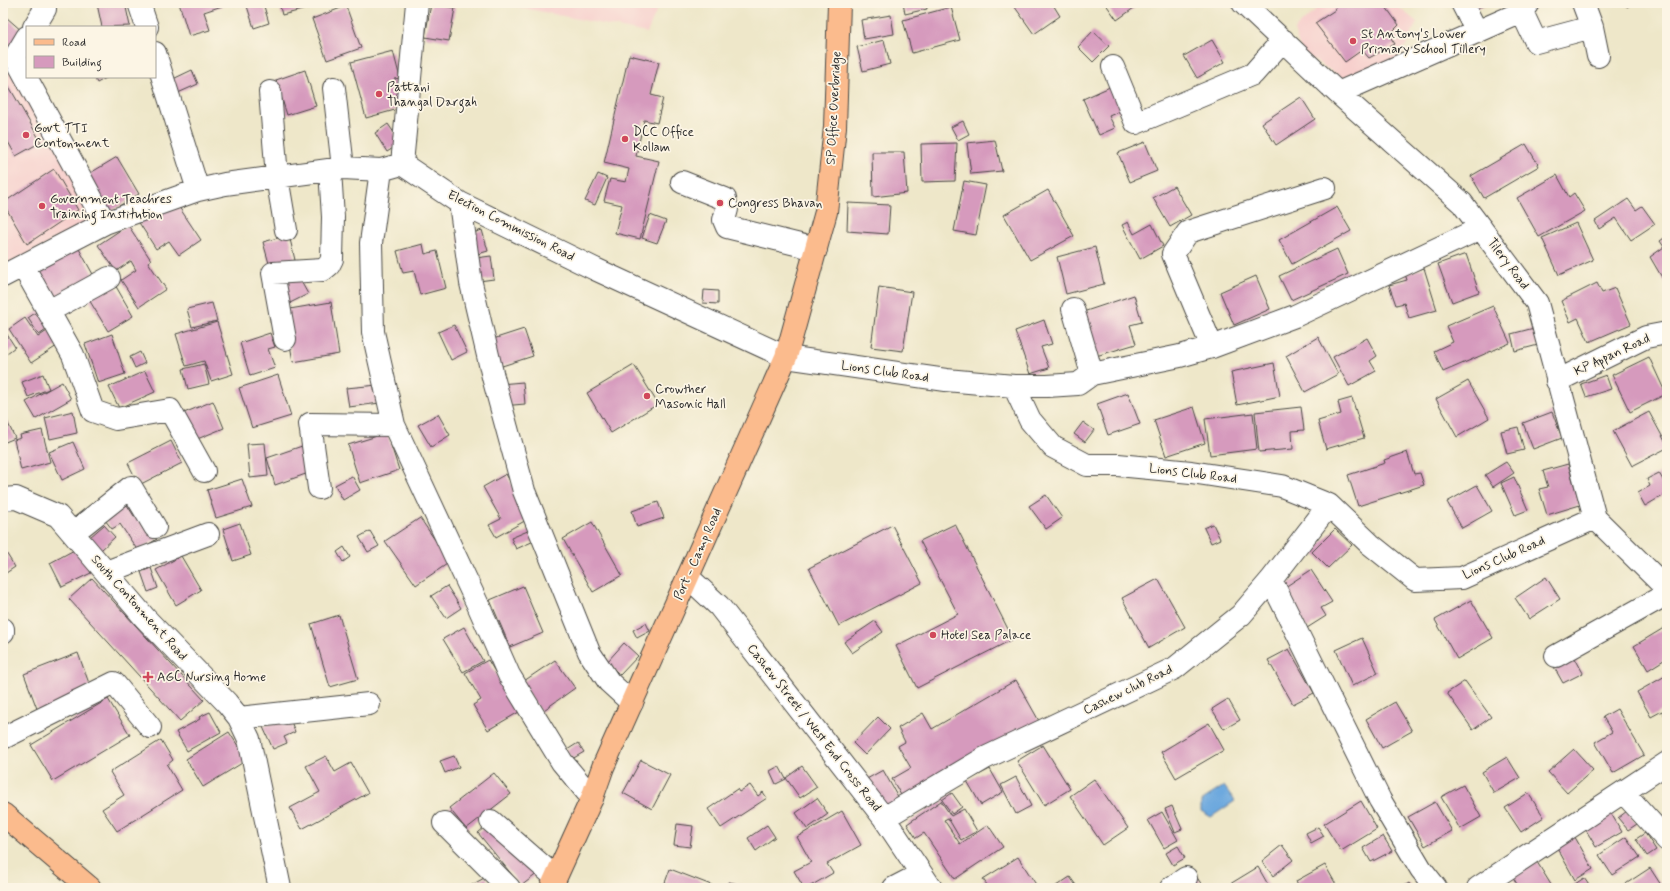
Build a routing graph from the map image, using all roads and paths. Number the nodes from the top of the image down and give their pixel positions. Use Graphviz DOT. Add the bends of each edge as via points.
graph roads {
  1 [pos="43,3"];
  2 [pos="139,3"];
  3 [pos="417,3"];
  4 [pos="839,3"];
  5 [pos="1243,3"];
  6 [pos="1462,3"];
  7 [pos="1583,3"];
  8 [pos="1525,8"];
  9 [pos="35,26"];
  10 [pos="147,26"];
  11 [pos="1592,27"];
  12 [pos="1477,32"];
  13 [pos="26,40"];
  14 [pos="1283,40"];
  15 [pos="156,56"];
  16 [pos="1598,56"];
  17 [pos="1113,66"];
  18 [pos="26,77"];
  19 [pos="26,78"];
  20 [pos="334,88"];
  21 [pos="270,92"];
  22 [pos="1338,93"];
  23 [pos="402,164"];
  24 [pos="336,169"];
  25 [pos="381,170"];
  26 [pos="277,177"];
  27 [pos="682,182"];
  28 [pos="1326,188"];
  29 [pos="198,190"];
  30 [pos="460,203"];
  31 [pos="826,212"];
  32 [pos="105,223"];
  33 [pos="1481,228"];
  34 [pos="286,230"];
  35 [pos="816,249"];
  36 [pos="23,266"];
  37 [pos="3,276"];
  38 [pos="109,278"];
  39 [pos="1073,309"];
  40 [pos="49,311"];
  41 [pos="1667,333"];
  42 [pos="285,339"];
  43 [pos="1212,347"];
  44 [pos="786,357"];
  45 [pos="1092,374"];
  46 [pos="1557,381"];
  47 [pos="1014,386"];
  48 [pos="394,425"];
  49 [pos="204,471"];
  50 [pos="319,488"];
  51 [pos="3,499"];
  52 [pos="1328,505"];
  53 [pos="1595,518"];
  54 [pos="155,527"];
  55 [pos="73,533"];
  56 [pos="208,534"];
  57 [pos="106,572"];
  58 [pos="688,577"];
  59 [pos="1271,580"];
  60 [pos="1667,589"];
  61 [pos="1667,594"];
  62 [pos="1556,656"];
  63 [pos="632,703"];
  64 [pos="369,704"];
  65 [pos="239,718"];
  66 [pos="150,727"];
  67 [pos="3,738"];
  68 [pos="1667,763"];
  69 [pos="1624,793"];
  70 [pos="592,798"];
  71 [pos="3,814"];
  72 [pos="884,818"];
  73 [pos="491,820"];
  74 [pos="444,823"];
  75 [pos="1667,840"];
  76 [pos="926,881"];
  77 [pos="553,882"];
  78 [pos="1489,885"];
  79 [pos="90,888"];
  80 [pos="280,888"];
  81 [pos="509,888"];
  82 [pos="894,888"];
  83 [pos="1436,888"];
  1 -- 9 [label="street" via="45,9"];
  2 -- 10 [label="street"];
  3 -- 23 [label="street"];
  4 -- 31 [label="main road, SP Office Overbridge" via="835,127"];
  5 -- 14 [label="street, Tilery Road"];
  6 -- 12 [label="street"];
  7 -- 11 [label="street"];
  8 -- 11 [label="street" via="1536,42"];
  8 -- 12 [label="street"];
  11 -- 16 [label="street"];
  12 -- 22 [label="street"];
  13 -- 18 [label="street" via="15,57"];
  14 -- 17 [label="street" via="1252,74 1136,123"];
  14 -- 22 [label="street, Tilery Road"];
  15 -- 29 [label="street"];
  19 -- 32 [label="street"];
  20 -- 24 [label="street"];
  21 -- 26 [label="street"];
  22 -- 33 [label="street, Tilery Road" via="1462,203"];
  23 -- 25 [label="street"];
  23 -- 30 [label="street, Election Commission Road"];
  24 -- 25 [label="street"];
  24 -- 26 [label="street"];
  24 -- 42 [label="street" via="332,259 329,265 323,270 273,273"];
  25 -- 48 [label="street" via="371,243 373,332"];
  26 -- 29 [label="street"];
  26 -- 34 [label="street"];
  27 -- 35 [label="street" via="725,199 727,209 724,220 727,227"];
  28 -- 43 [label="street" via="1188,232 1173,254"];
  29 -- 32 [label="street"];
  30 -- 44 [label="street, Election Commission Road" via="595,269"];
  30 -- 63 [label="street" via="471,283 524,491 589,652 609,682"];
  31 -- 35 [label="main road, Port - Camp Road"];
  32 -- 36 [label="street"];
  33 -- 43 [label="street" via="1295,316"];
  33 -- 46 [label="street, Tilery Road" via="1537,303"];
  35 -- 44 [label="main road, Port - Camp Road"];
  36 -- 37 [label="street"];
  36 -- 40 [label="street"];
  38 -- 40 [label="street"];
  39 -- 45 [label="street"];
  40 -- 49 [label="street" via="73,355 93,411 116,419 170,410"];
  41 -- 46 [label="street, KP Appan Road" via="1646,337"];
  43 -- 45 [label="street"];
  44 -- 47 [label="street, Lions Club Road" via="938,379"];
  44 -- 58 [label="main road, Port - Camp Road"];
  45 -- 47 [label="street" via="1078,384"];
  46 -- 53 [label="street, Tilery Road"];
  47 -- 52 [label="street, Lions Club Road" via="1030,420 1053,447 1087,465 1118,465 1191,472 1282,486"];
  48 -- 50 [label="street" via="310,424"];
  48 -- 70 [label="street" via="509,675 562,762"];
  51 -- 55 [label="street, South Contonment Road" via="16,498 58,516"];
  52 -- 53 [label="street, Lions Club Road" via="1370,544 1415,580 1462,578"];
  52 -- 59 [label="street, Cashew club Road"];
  53 -- 60 [label="street, Tilery Road"];
  54 -- 55 [label="street" via="130,487"];
  55 -- 57 [label="street, South Contonment Road"];
  56 -- 57 [label="street"];
  57 -- 65 [label="street, South Contonment Road" via="145,618"];
  58 -- 63 [label="main road, Port - Camp Road"];
  58 -- 72 [label="street, Cashew Street / West End Cross Road" via="720,606"];
  59 -- 72 [label="street, Cashew club Road" via="1241,615 1175,668 985,758"];
  59 -- 83 [label="street" via="1380,800 1421,869"];
  61 -- 62 [label="street"];
  63 -- 70 [label="main road, Port - Camp Road"];
  64 -- 65 [label="street"];
  65 -- 80 [label="street, South Contonment Road" via="249,739"];
  66 -- 67 [label="street" via="114,683"];
  68 -- 69 [label="street"];
  69 -- 75 [label="street"];
  69 -- 78 [label="street"];
  70 -- 77 [label="main road, Port - Camp Road"];
  71 -- 79 [label="main road"];
  72 -- 76 [label="street, Cashew Street / West End Cross Road"];
  73 -- 77 [label="street"];
  74 -- 81 [label="street"];
  76 -- 82 [label="street"];
}
